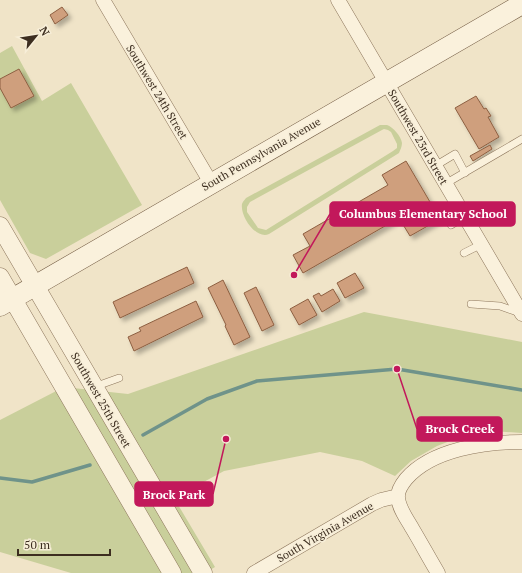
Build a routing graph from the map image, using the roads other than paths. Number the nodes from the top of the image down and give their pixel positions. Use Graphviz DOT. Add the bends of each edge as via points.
graph roads {
  1 [pos="103,0"];
  2 [pos="338,0"];
  3 [pos="522,4"];
  4 [pos="386,82"];
  5 [pos="522,140"];
  6 [pos="435,166"];
  7 [pos="465,172"];
  8 [pos="211,183"];
  9 [pos="445,184"];
  10 [pos="464,217"];
  11 [pos="451,225"];
  12 [pos="0,226"];
  13 [pos="480,245"];
  14 [pos="464,253"];
  15 [pos="0,277"];
  16 [pos="34,286"];
  17 [pos="6,302"];
  18 [pos="471,304"];
  19 [pos="521,314"];
  20 [pos="118,378"];
  21 [pos="94,388"];
  22 [pos="522,442"];
  23 [pos="398,496"];
  24 [pos="169,515"];
  25 [pos="146,529"];
  26 [pos="172,573"];
  27 [pos="203,573"];
  28 [pos="254,573"];
  29 [pos="438,573"];
  1 -- 8 [label="street, Southwest 24th Street"];
  2 -- 4 [label="street, Southwest 23rd Street"];
  3 -- 4 [label="main road, South Pennsylvania Avenue"];
  4 -- 6 [label="street, Southwest 23rd Street"];
  4 -- 8 [label="main road, South Pennsylvania Avenue"];
  5 -- 7 [label="lane"];
  6 -- 7 [label="lane" via="455,154"];
  6 -- 9 [label="street, Southwest 23rd Street"];
  7 -- 9 [label="lane"];
  8 -- 16 [label="main road, South Pennsylvania Avenue"];
  9 -- 10 [label="street, Southwest 23rd Street"];
  10 -- 11 [label="lane"];
  10 -- 13 [label="street, Southwest 23rd Street"];
  12 -- 16 [label="street, Southwest 25th Street"];
  13 -- 14 [label="lane"];
  13 -- 19 [label="street, Southwest 23rd Street"];
  15 -- 17 [label="street"];
  16 -- 17 [label="main road, South Pennsylvania Avenue"];
  16 -- 21 [label="street, Southwest 25th Street"];
  17 -- 25 [label="street"];
  18 -- 19 [label="lane" via="500,306"];
  20 -- 21 [label="lane"];
  21 -- 24 [label="street, Southwest 25th Street"];
  22 -- 23 [label="street" via="462,448 430,461 408,476 402,483"];
  23 -- 28 [label="street, South Virginia Avenue" via="372,504"];
  23 -- 29 [label="street" via="406,517"];
  24 -- 25 [label="street"];
  24 -- 27 [label="street, Southwest 25th Street"];
  25 -- 26 [label="street"];
}
